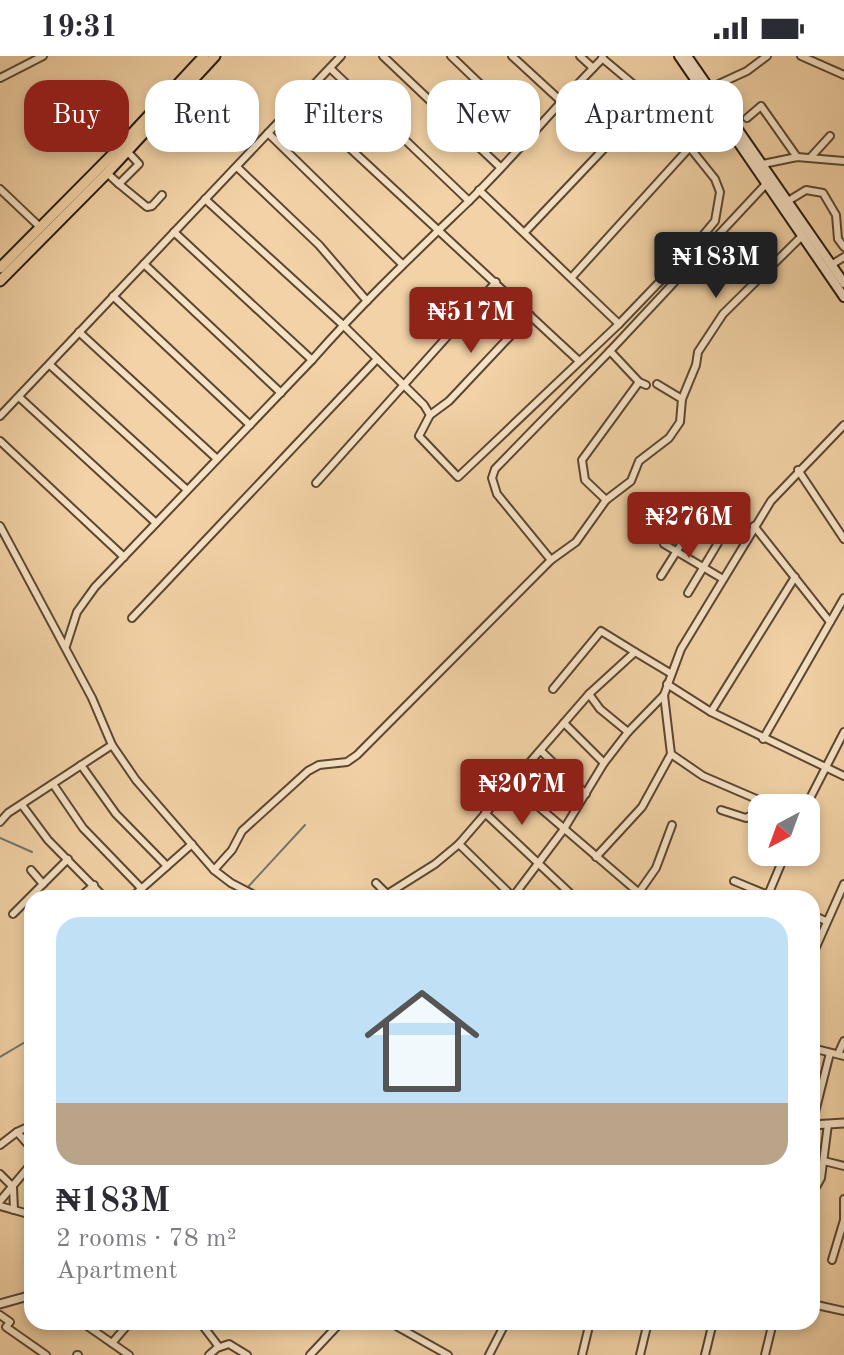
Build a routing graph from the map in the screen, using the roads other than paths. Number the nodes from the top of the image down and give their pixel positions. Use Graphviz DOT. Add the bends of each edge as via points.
graph roads {
  1 [pos="43,56"];
  2 [pos="204,56"];
  3 [pos="215,56"];
  4 [pos="341,56"];
  5 [pos="383,56"];
  6 [pos="451,56"];
  7 [pos="512,56"];
  8 [pos="580,56"];
  9 [pos="679,56"];
  10 [pos="687,56"];
  11 [pos="767,56"];
  12 [pos="801,56"];
  13 [pos="603,57"];
  14 [pos="593,68"];
  15 [pos="331,69"];
  16 [pos="844,75"];
  17 [pos="0,78"];
  18 [pos="320,80"];
  19 [pos="476,80"];
  20 [pos="582,80"];
  21 [pos="629,80"];
  22 [pos="704,80"];
  23 [pos="727,80"];
  24 [pos="556,96"];
  25 [pos="556,108"];
  26 [pos="747,118"];
  27 [pos="540,125"];
  28 [pos="275,126"];
  29 [pos="268,133"];
  30 [pos="743,135"];
  31 [pos="830,136"];
  32 [pos="129,149"];
  33 [pos="126,152"];
  34 [pos="128,152"];
  35 [pos="353,152"];
  36 [pos="515,152"];
  37 [pos="601,152"];
  38 [pos="686,152"];
  39 [pos="695,152"];
  40 [pos="797,157"];
  41 [pos="810,158"];
  42 [pos="844,161"];
  43 [pos="763,164"];
  44 [pos="237,167"];
  45 [pos="500,167"];
  46 [pos="107,173"];
  47 [pos="767,183"];
  48 [pos="119,184"];
  49 [pos="0,189"];
  50 [pos="479,190"];
  51 [pos="162,195"];
  52 [pos="205,199"];
  53 [pos="469,201"];
  54 [pos="788,201"];
  55 [pos="41,228"];
  56 [pos="436,230"];
  57 [pos="174,232"];
  58 [pos="525,232"];
  59 [pos="802,236"];
  60 [pos="844,247"];
  61 [pos="844,257"];
  62 [pos="144,264"];
  63 [pos="402,264"];
  64 [pos="831,265"];
  65 [pos="0,268"];
  66 [pos="572,277"];
  67 [pos="0,281"];
  68 [pos="496,282"];
  69 [pos="844,283"];
  70 [pos="113,296"];
  71 [pos="844,297"];
  72 [pos="367,301"];
  73 [pos="530,315"];
  74 [pos="619,324"];
  75 [pos="343,325"];
  76 [pos="79,332"];
  77 [pos="610,351"];
  78 [pos="377,359"];
  79 [pos="312,360"];
  80 [pos="579,361"];
  81 [pos="50,365"];
  82 [pos="657,384"];
  83 [pos="405,386"];
  84 [pos="281,393"];
  85 [pos="19,397"];
  86 [pos="682,399"];
  87 [pos="430,415"];
  88 [pos="0,416"];
  89 [pos="250,425"];
  90 [pos="844,425"];
  91 [pos="837,432"];
  92 [pos="0,441"];
  93 [pos="844,441"];
  94 [pos="216,458"];
  95 [pos="798,470"];
  96 [pos="316,483"];
  97 [pos="186,489"];
  98 [pos="606,500"];
  99 [pos="156,523"];
  100 [pos="0,526"];
  101 [pos="754,526"];
  102 [pos="692,527"];
  103 [pos="844,539"];
  104 [pos="718,543"];
  105 [pos="664,544"];
  106 [pos="677,552"];
  107 [pos="124,557"];
  108 [pos="551,560"];
  109 [pos="703,568"];
  110 [pos="661,576"];
  111 [pos="795,577"];
  112 [pos="723,579"];
  113 [pos="688,593"];
  114 [pos="844,598"];
  115 [pos="132,618"];
  116 [pos="830,622"];
  117 [pos="66,646"];
  118 [pos="635,652"];
  119 [pos="670,673"];
  120 [pos="667,684"];
  121 [pos="553,689"];
  122 [pos="589,694"];
  123 [pos="664,695"];
  124 [pos="711,712"];
  125 [pos="564,723"];
  126 [pos="628,732"];
  127 [pos="844,732"];
  128 [pos="763,739"];
  129 [pos="112,745"];
  130 [pos="541,751"];
  131 [pos="671,754"];
  132 [pos="604,763"];
  133 [pos="81,765"];
  134 [pos="826,767"];
  135 [pos="844,776"];
  136 [pos="511,783"];
  137 [pos="53,784"];
  138 [pos="586,794"];
  139 [pos="812,794"];
  140 [pos="748,795"];
  141 [pos="22,805"];
  142 [pos="721,810"];
  143 [pos="485,813"];
  144 [pos="748,817"];
  145 [pos="0,822"];
  146 [pos="672,825"];
  147 [pos="564,829"];
  148 [pos="192,844"];
  149 [pos="459,844"];
  150 [pos="596,857"];
  151 [pos="68,859"];
  152 [pos="538,863"];
  153 [pos="167,866"];
  154 [pos="781,866"];
  155 [pos="31,870"];
  156 [pos="214,870"];
  157 [pos="734,881"];
  158 [pos="376,883"];
  159 [pos="43,884"];
  160 [pos="844,884"];
  161 [pos="94,885"];
  162 [pos="141,888"];
  163 [pos="37,890"];
  164 [pos="88,890"];
  165 [pos="98,890"];
  166 [pos="245,890"];
  167 [pos="380,890"];
  168 [pos="394,890"];
  169 [pos="505,890"];
  170 [pos="517,890"];
  171 [pos="567,890"];
  172 [pos="632,890"];
  173 [pos="641,890"];
  174 [pos="756,890"];
  175 [pos="773,890"];
  176 [pos="24,903"];
  177 [pos="13,914"];
  178 [pos="820,918"];
  179 [pos="826,921"];
  180 [pos="820,936"];
  181 [pos="844,1041"];
  182 [pos="837,1054"];
  183 [pos="820,1102"];
  184 [pos="844,1123"];
  185 [pos="820,1124"];
  186 [pos="828,1124"];
  187 [pos="24,1129"];
  188 [pos="17,1132"];
  189 [pos="24,1140"];
  190 [pos="0,1145"];
  191 [pos="824,1161"];
  192 [pos="844,1166"];
  193 [pos="0,1174"];
  194 [pos="24,1174"];
  195 [pos="820,1180"];
  196 [pos="13,1187"];
  197 [pos="844,1199"];
  198 [pos="0,1204"];
  199 [pos="14,1210"];
  200 [pos="24,1213"];
  201 [pos="832,1260"];
  202 [pos="24,1297"];
  203 [pos="0,1304"];
  204 [pos="820,1306"];
  205 [pos="844,1311"];
  206 [pos="0,1315"];
  207 [pos="93,1330"];
  208 [pos="125,1330"];
  209 [pos="206,1330"];
  210 [pos="334,1330"];
  211 [pos="403,1330"];
  212 [pos="502,1330"];
  213 [pos="588,1330"];
  214 [pos="646,1330"];
  215 [pos="711,1330"];
  216 [pos="771,1330"];
  217 [pos="115,1345"];
  218 [pos="219,1347"];
  219 [pos="311,1354"];
  220 [pos="46,1355"];
  221 [pos="112,1355"];
  222 [pos="129,1355"];
  223 [pos="209,1355"];
  224 [pos="247,1355"];
  225 [pos="448,1355"];
  226 [pos="489,1355"];
  227 [pos="582,1355"];
  228 [pos="640,1355"];
  229 [pos="705,1355"];
  230 [pos="766,1355"];
  1 -- 17 [label="street"];
  2 -- 55 [label="main road"];
  3 -- 32 [label="main road"];
  4 -- 15 [label="street"];
  5 -- 45 [label="street"];
  6 -- 19 [label="street"];
  7 -- 24 [label="street"];
  8 -- 14 [label="street"];
  9 -- 47 [label="main road"];
  10 -- 22 [label="main road"];
  11 -- 23 [label="street"];
  12 -- 16 [label="street"];
  13 -- 14 [label="street"];
  13 -- 21 [label="street"];
  14 -- 20 [label="street"];
  15 -- 18 [label="street"];
  15 -- 53 [label="street"];
  25 -- 27 [label="street"];
  26 -- 40 [label="street" via="761,106"];
  28 -- 29 [label="street"];
  29 -- 44 [label="street"];
  29 -- 63 [label="street"];
  30 -- 43 [label="main road"];
  31 -- 41 [label="street"];
  33 -- 46 [label="main road"];
  34 -- 48 [label="street" via="139,164"];
  35 -- 56 [label="street"];
  36 -- 45 [label="street"];
  37 -- 58 [label="street"];
  38 -- 66 [label="street"];
  39 -- 74 [label="street" via="720,192 715,221"];
  40 -- 41 [label="street"];
  40 -- 43 [label="street"];
  41 -- 42 [label="street"];
  43 -- 54 [label="main road"];
  44 -- 52 [label="street"];
  44 -- 72 [label="street" via="319,245"];
  45 -- 50 [label="street"];
  46 -- 48 [label="street"];
  46 -- 67 [label="main road"];
  47 -- 59 [label="main road"];
  47 -- 77 [label="street"];
  48 -- 51 [label="street" via="147,207"];
  49 -- 55 [label="street"];
  50 -- 53 [label="street"];
  50 -- 58 [label="street"];
  52 -- 57 [label="street"];
  52 -- 75 [label="street"];
  53 -- 56 [label="street"];
  54 -- 60 [label="street" via="806,190 823,193 836,215"];
  54 -- 64 [label="main road"];
  55 -- 65 [label="main road"];
  56 -- 63 [label="street"];
  56 -- 68 [label="street"];
  57 -- 62 [label="street"];
  57 -- 79 [label="street"];
  58 -- 66 [label="street"];
  59 -- 71 [label="main road"];
  59 -- 86 [label="street" via="723,314 698,352"];
  61 -- 64 [label="street"];
  62 -- 70 [label="street"];
  62 -- 84 [label="street"];
  63 -- 72 [label="street"];
  64 -- 69 [label="main road"];
  66 -- 74 [label="street"];
  68 -- 73 [label="street"];
  68 -- 83 [label="street"];
  70 -- 76 [label="street"];
  70 -- 89 [label="street"];
  72 -- 75 [label="street"];
  73 -- 80 [label="street"];
  73 -- 87 [label="street"];
  74 -- 80 [label="street"];
  75 -- 78 [label="street"];
  75 -- 79 [label="street"];
  76 -- 81 [label="street"];
  76 -- 94 [label="street"];
  77 -- 98 [label="street" via="642,384 581,465 585,480"];
  77 -- 108 [label="street" via="492,478 497,494"];
  78 -- 83 [label="street"];
  78 -- 115 [label="street"];
  79 -- 84 [label="street"];
  80 -- 87 [label="street" via="458,477 419,436"];
  81 -- 85 [label="street"];
  81 -- 97 [label="street"];
  82 -- 86 [label="street"];
  83 -- 87 [label="street"];
  83 -- 96 [label="street"];
  84 -- 89 [label="street"];
  85 -- 88 [label="street"];
  85 -- 99 [label="street"];
  86 -- 98 [label="street" via="673,434 639,461 631,481"];
  89 -- 94 [label="street"];
  90 -- 91 [label="street"];
  91 -- 93 [label="street"];
  91 -- 95 [label="street"];
  92 -- 107 [label="street"];
  94 -- 97 [label="street"];
  95 -- 101 [label="street"];
  95 -- 103 [label="street"];
  97 -- 99 [label="street"];
  98 -- 108 [label="street" via="576,542"];
  99 -- 107 [label="street"];
  100 -- 117 [label="street"];
  101 -- 111 [label="street"];
  101 -- 112 [label="street"];
  102 -- 106 [label="street"];
  104 -- 109 [label="street"];
  105 -- 106 [label="street"];
  106 -- 109 [label="street"];
  106 -- 110 [label="street"];
  107 -- 117 [label="street" via="77,612"];
  108 -- 156 [label="street" via="357,755 308,771 242,831"];
  109 -- 112 [label="street"];
  109 -- 113 [label="street"];
  111 -- 116 [label="street"];
  111 -- 124 [label="street"];
  112 -- 119 [label="street"];
  114 -- 116 [label="street"];
  116 -- 128 [label="street"];
  117 -- 129 [label="street"];
  118 -- 119 [label="street"];
  118 -- 121 [label="street" via="601,631"];
  118 -- 122 [label="street"];
  119 -- 120 [label="street"];
  120 -- 123 [label="street"];
  120 -- 124 [label="street"];
  122 -- 125 [label="street"];
  122 -- 126 [label="street"];
  123 -- 126 [label="street"];
  123 -- 131 [label="street"];
  124 -- 128 [label="street"];
  125 -- 130 [label="street"];
  125 -- 132 [label="street"];
  126 -- 132 [label="street"];
  127 -- 134 [label="street"];
  128 -- 134 [label="street"];
  129 -- 133 [label="street"];
  129 -- 148 [label="street"];
  130 -- 136 [label="street"];
  130 -- 138 [label="street"];
  131 -- 140 [label="street" via="703,776"];
  131 -- 150 [label="street" via="642,807"];
  132 -- 138 [label="street"];
  133 -- 137 [label="street"];
  133 -- 153 [label="street" via="116,814"];
  134 -- 135 [label="street"];
  134 -- 139 [label="street"];
  136 -- 143 [label="street"];
  136 -- 147 [label="street"];
  137 -- 141 [label="street"];
  137 -- 162 [label="street" via="83,828"];
  138 -- 147 [label="street"];
  141 -- 145 [label="street"];
  141 -- 151 [label="street"];
  142 -- 144 [label="street"];
  143 -- 149 [label="street"];
  143 -- 152 [label="street"];
  146 -- 173 [label="street" via="656,868"];
  147 -- 150 [label="street"];
  147 -- 152 [label="street"];
  148 -- 153 [label="street"];
  148 -- 156 [label="street"];
  149 -- 168 [label="street"];
  149 -- 169 [label="street"];
  150 -- 172 [label="street"];
  151 -- 159 [label="street"];
  151 -- 161 [label="street"];
  152 -- 170 [label="street"];
  152 -- 171 [label="street"];
  153 -- 162 [label="street"];
  154 -- 175 [label="street"];
  155 -- 159 [label="street"];
  156 -- 166 [label="street"];
  157 -- 174 [label="street"];
  158 -- 167 [label="street"];
  159 -- 163 [label="street"];
  160 -- 179 [label="street"];
  161 -- 164 [label="street"];
  161 -- 165 [label="street"];
  176 -- 177 [label="street"];
  178 -- 179 [label="street"];
  179 -- 180 [label="street"];
  181 -- 182 [label="street"];
  182 -- 183 [label="street"];
  184 -- 186 [label="street"];
  185 -- 186 [label="street"];
  186 -- 191 [label="street"];
  187 -- 188 [label="street"];
  188 -- 189 [label="street"];
  188 -- 190 [label="street"];
  191 -- 192 [label="street"];
  191 -- 195 [label="street"];
  193 -- 196 [label="street"];
  194 -- 196 [label="street"];
  196 -- 198 [label="street"];
  196 -- 199 [label="street"];
  197 -- 201 [label="street" via="844,1220"];
  198 -- 199 [label="street"];
  199 -- 200 [label="street"];
  202 -- 203 [label="street"];
  204 -- 205 [label="street"];
  206 -- 220 [label="street" via="10,1322 6,1327"];
  207 -- 217 [label="street"];
  208 -- 217 [label="street"];
  209 -- 218 [label="street"];
  210 -- 219 [label="street"];
  211 -- 225 [label="street"];
  212 -- 226 [label="street"];
  213 -- 227 [label="street"];
  214 -- 228 [label="street"];
  215 -- 229 [label="street"];
  216 -- 230 [label="street"];
  217 -- 221 [label="street"];
  217 -- 222 [label="street"];
  218 -- 223 [label="street"];
  218 -- 224 [label="street" via="229,1344"];
}
